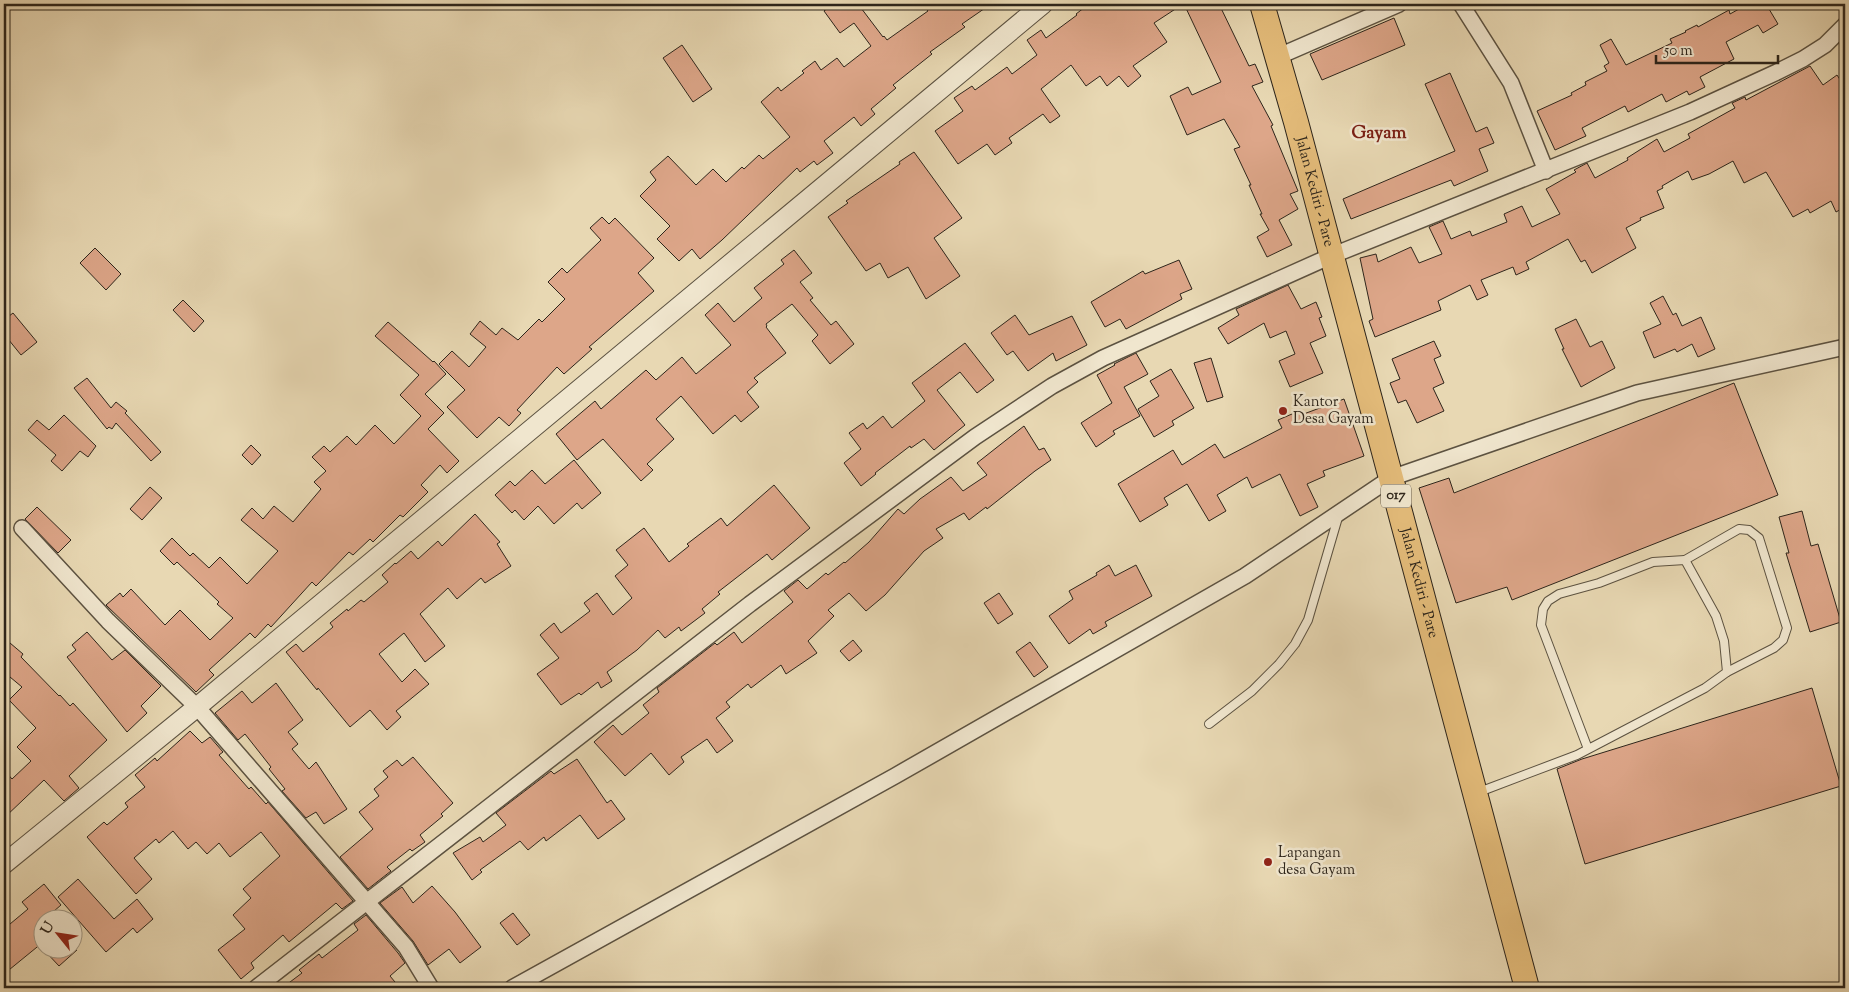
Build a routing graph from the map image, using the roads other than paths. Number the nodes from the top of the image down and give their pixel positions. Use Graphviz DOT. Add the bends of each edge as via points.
graph roads {
  1 [pos="1043,4"];
  2 [pos="1262,4"];
  3 [pos="1399,4"];
  4 [pos="1461,4"];
  5 [pos="1845,25"];
  6 [pos="1277,56"];
  7 [pos="1546,170"];
  8 [pos="1331,256"];
  9 [pos="1845,347"];
  10 [pos="1391,478"];
  11 [pos="1340,512"];
  12 [pos="22,528"];
  13 [pos="1685,560"];
  14 [pos="1727,672"];
  15 [pos="197,707"];
  16 [pos="1209,724"];
  17 [pos="1588,750"];
  18 [pos="1474,791"];
  19 [pos="4,864"];
  20 [pos="368,903"];
  21 [pos="256,988"];
  22 [pos="432,988"];
  23 [pos="512,988"];
  24 [pos="1527,988"];
  1 -- 15 [label="street"];
  2 -- 6 [label="main road, Jalan Kediri - Pare / 017"];
  3 -- 6 [label="street"];
  4 -- 7 [label="street" via="1511,83"];
  5 -- 7 [label="street" via="1825,45 1777,72 1690,112"];
  6 -- 8 [label="main road, Jalan Kediri - Pare / 017"];
  7 -- 8 [label="street"];
  8 -- 10 [label="main road, Jalan Kediri - Pare / 017"];
  8 -- 20 [label="street" via="1103,358 1052,386 975,437 750,604"];
  9 -- 10 [label="street" via="1637,393"];
  10 -- 11 [label="street"];
  10 -- 18 [label="main road, Jalan Kediri - Pare / 017"];
  11 -- 16 [label="lane" via="1308,620 1295,644 1252,691"];
  11 -- 23 [label="street" via="1237,581 895,776"];
  12 -- 15 [label="street" via="108,621"];
  13 -- 14 [label="lane" via="1716,616 1724,641"];
  13 -- 14 [label="lane" via="1739,529 1749,530 1759,538 1786,628 1783,640 1774,648"];
  13 -- 17 [label="lane" via="1653,562 1559,594 1543,609 1541,626"];
  14 -- 17 [label="lane" via="1705,688"];
  15 -- 19 [label="street"];
  15 -- 20 [label="street"];
  17 -- 18 [label="lane" via="1487,789"];
  18 -- 24 [label="main road, Jalan Kediri - Pare / 017"];
  20 -- 21 [label="street"];
  20 -- 22 [label="street" via="406,947"];
}
